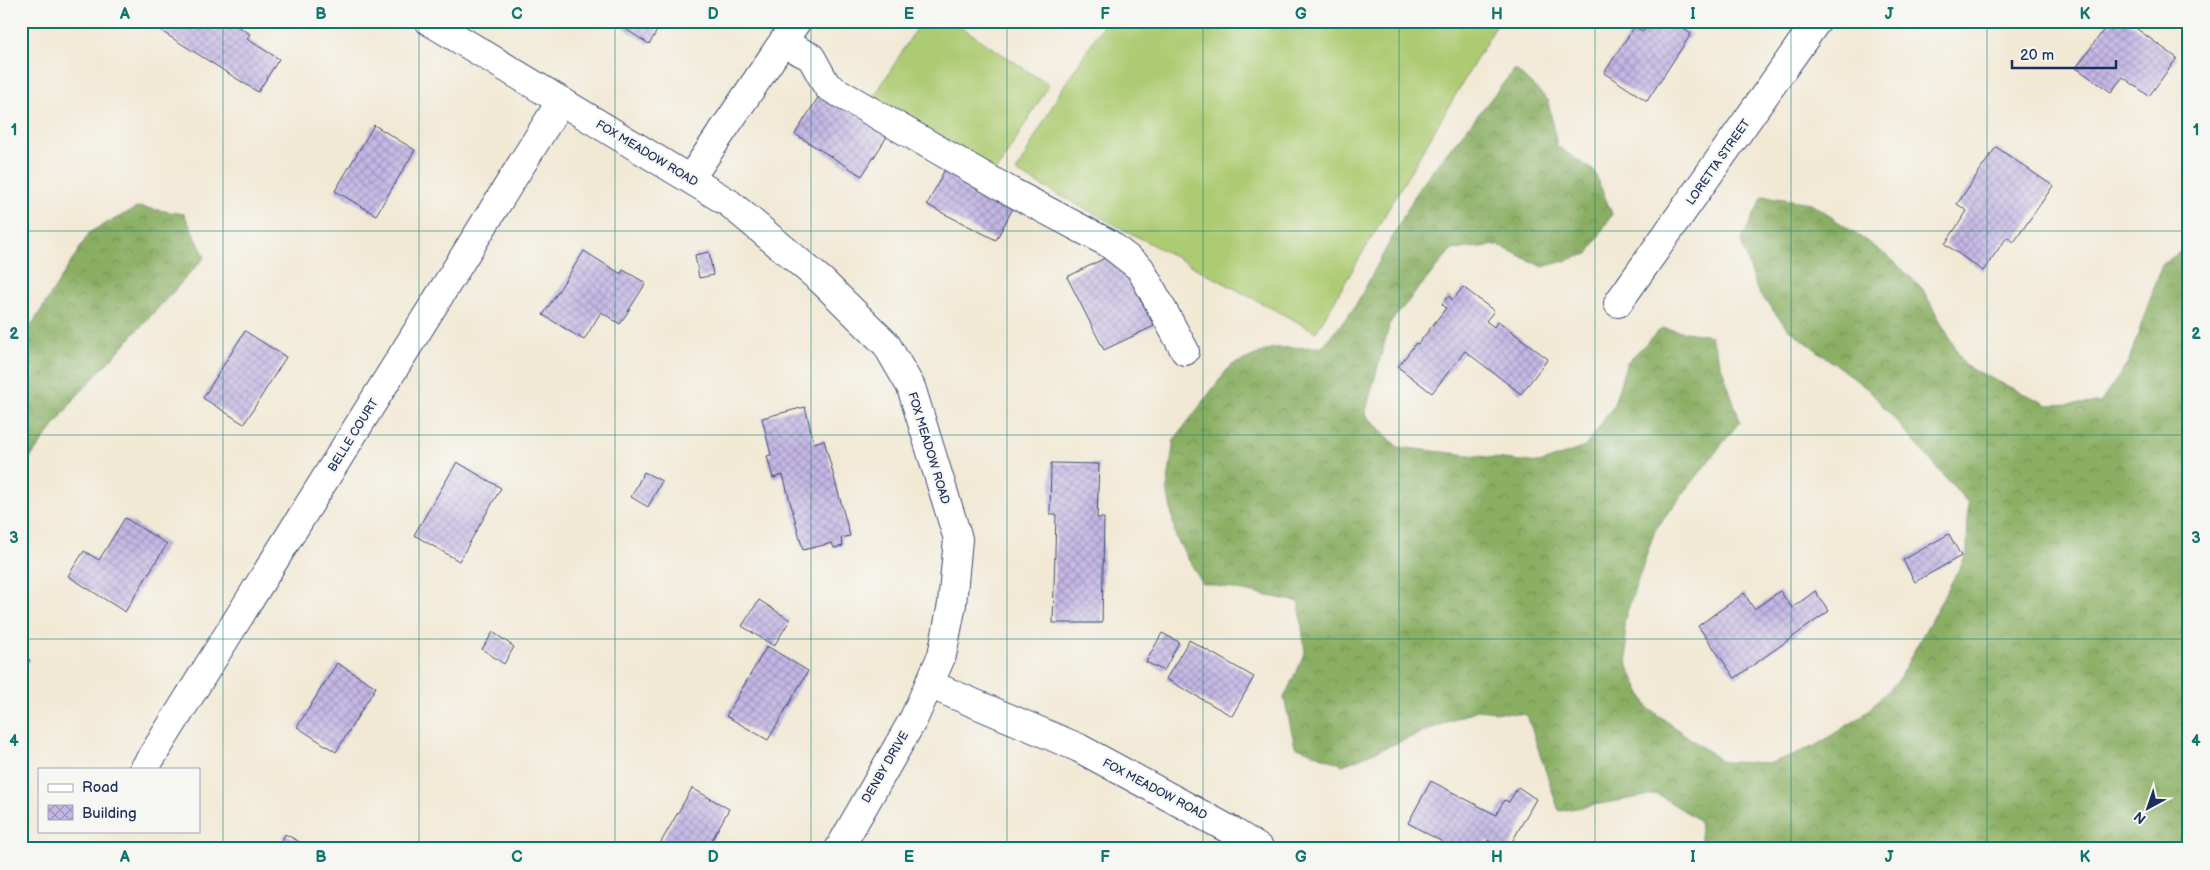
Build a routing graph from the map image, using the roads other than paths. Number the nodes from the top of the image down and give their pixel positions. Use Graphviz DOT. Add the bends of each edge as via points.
graph roads {
  1 [pos="429,21"];
  2 [pos="1817,21"];
  3 [pos="790,32"];
  4 [pos="562,101"];
  5 [pos="690,179"];
  6 [pos="1618,303"];
  7 [pos="1185,351"];
  8 [pos="929,684"];
  9 [pos="145,768"];
  10 [pos="839,849"];
  11 [pos="1260,849"];
  1 -- 4 [label="street, FOX MEADOW ROAD"];
  2 -- 6 [label="street, LORETTA STREET"];
  3 -- 5 [label="street"];
  3 -- 7 [label="street" via="811,57 827,86 1008,190 1108,243 1140,268"];
  4 -- 5 [label="street, FOX MEADOW ROAD"];
  4 -- 9 [label="street, BELLE COURT"];
  5 -- 8 [label="street, FOX MEADOW ROAD" via="729,202 822,280 886,344 911,387 958,540 949,621 942,655"];
  8 -- 10 [label="street, DENBY DRIVE" via="914,718"];
  8 -- 11 [label="street, FOX MEADOW ROAD" via="1079,748"];
}
